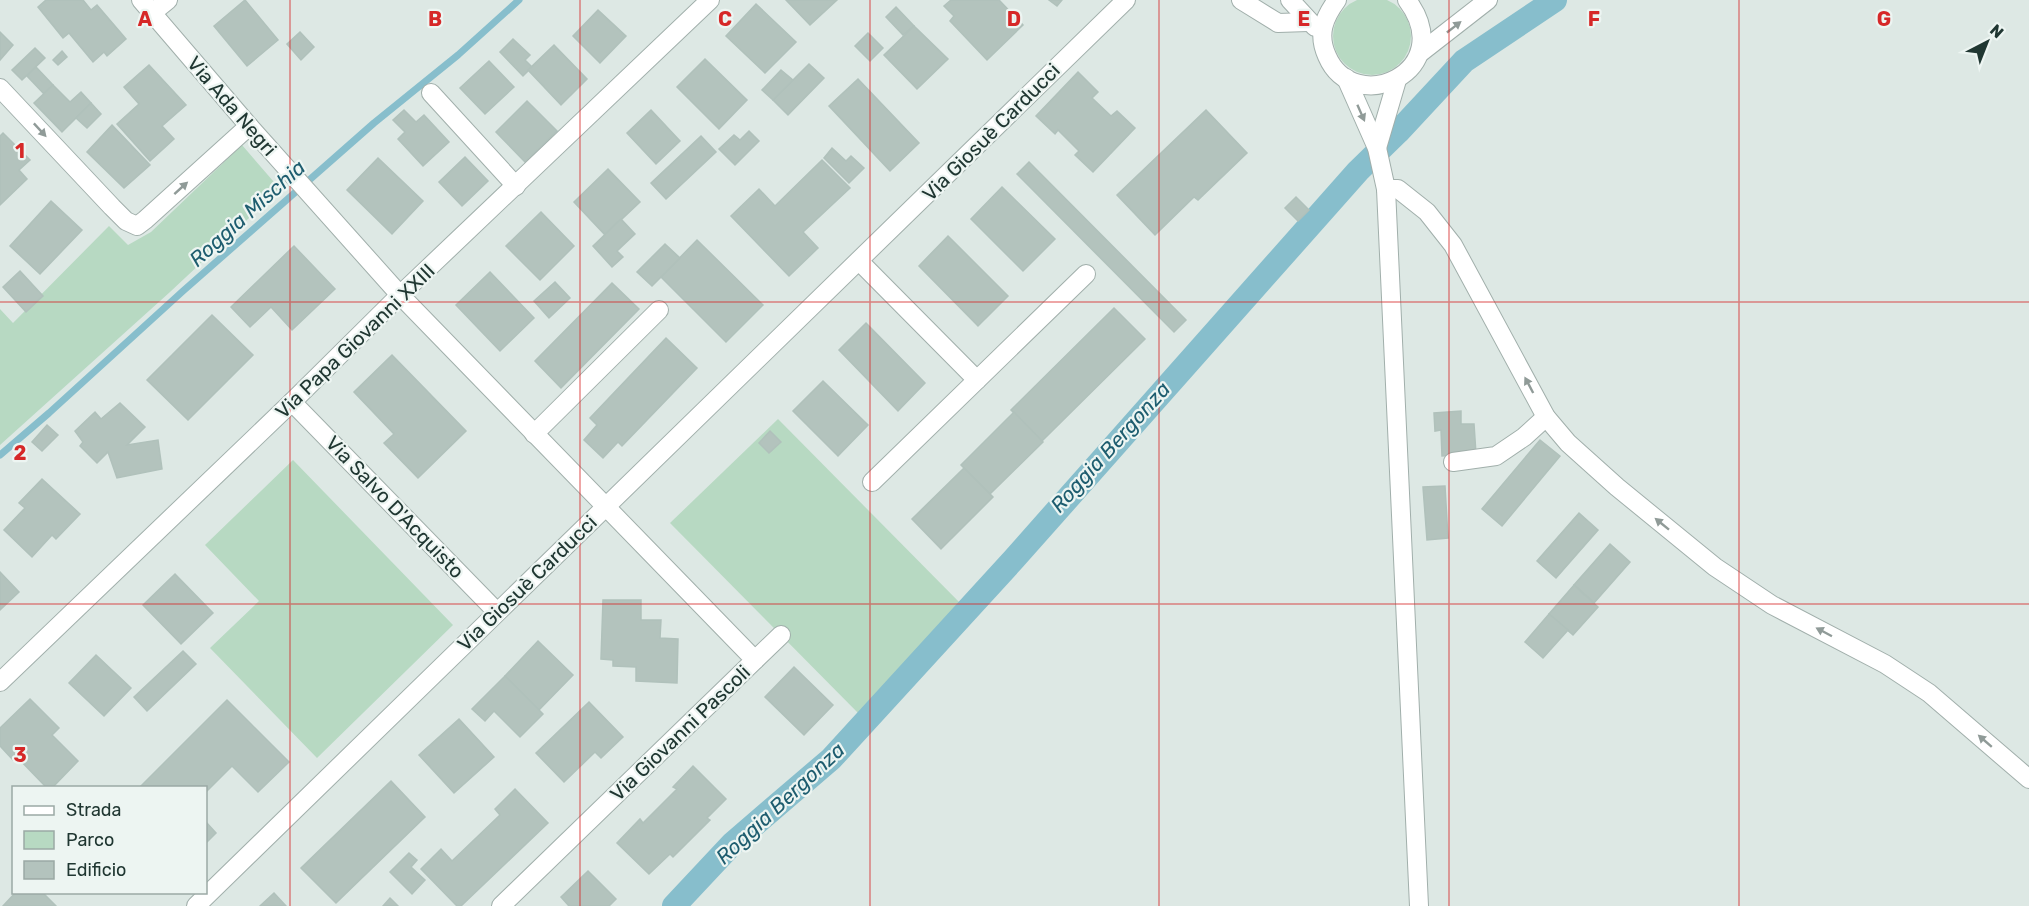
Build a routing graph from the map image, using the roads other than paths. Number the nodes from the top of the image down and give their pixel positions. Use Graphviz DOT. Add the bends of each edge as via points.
graph roads {
  1 [pos="168,0"];
  2 [pos="710,0"];
  3 [pos="1241,0"];
  4 [pos="1290,0"];
  5 [pos="1337,0"];
  6 [pos="1407,0"];
  7 [pos="1488,0"];
  8 [pos="1124,1"];
  9 [pos="147,7"];
  10 [pos="1315,28"];
  11 [pos="1420,53"];
  12 [pos="1346,78"];
  13 [pos="1397,80"];
  14 [pos="0,88"];
  15 [pos="431,93"];
  16 [pos="249,126"];
  17 [pos="1377,148"];
  18 [pos="516,186"];
  19 [pos="1386,189"];
  20 [pos="859,261"];
  21 [pos="1086,274"];
  22 [pos="400,295"];
  23 [pos="659,310"];
  24 [pos="977,380"];
  25 [pos="292,402"];
  26 [pos="1546,417"];
  27 [pos="534,434"];
  28 [pos="1453,462"];
  29 [pos="872,482"];
  30 [pos="605,507"];
  31 [pos="497,612"];
  32 [pos="781,635"];
  33 [pos="755,660"];
  34 [pos="0,682"];
  35 [pos="2029,779"];
  36 [pos="196,906"];
  37 [pos="501,906"];
  38 [pos="1419,906"];
  1 -- 9 [label="street, Via Ada Negri"];
  2 -- 18 [label="street, Via Papa Giovanni XXIII"];
  3 -- 10 [label="street" via="1278,23"];
  4 -- 10 [label="street"];
  5 -- 10 [label="street"];
  6 -- 11 [label="street" via="1417,13 1422,30"];
  11 -- 7 [label="street, one-way"];
  8 -- 20 [label="street, Via Giosuè Carducci"];
  9 -- 16 [label="street, Via Ada Negri"];
  10 -- 12 [label="street" via="1328,60"];
  11 -- 13 [label="street" via="1413,66"];
  12 -- 13 [label="street" via="1371,86"];
  12 -- 17 [label="street, one-way"];
  13 -- 17 [label="street"];
  14 -- 16 [label="street, one-way" via="119,214 136,226"];
  15 -- 18 [label="street"];
  16 -- 22 [label="street, Via Ada Negri"];
  17 -- 19 [label="street"];
  18 -- 22 [label="street, Via Papa Giovanni XXIII"];
  26 -- 19 [label="street, one-way" via="1453,245 1427,212 1398,189"];
  19 -- 38 [label="street"];
  20 -- 24 [label="street"];
  20 -- 30 [label="street, Via Giosuè Carducci"];
  21 -- 24 [label="street"];
  22 -- 25 [label="street, Via Papa Giovanni XXIII"];
  22 -- 27 [label="street, Via Ada Negri"];
  23 -- 27 [label="street"];
  24 -- 29 [label="street"];
  25 -- 31 [label="street, Via Salvo D'Acquisto"];
  25 -- 34 [label="street, Via Papa Giovanni XXIII"];
  26 -- 28 [label="street" via="1496,456"];
  35 -- 26 [label="street, one-way" via="1929,693 1885,664 1772,605 1715,567 1617,487"];
  27 -- 30 [label="street, Via Ada Negri"];
  30 -- 31 [label="street, Via Giosuè Carducci"];
  30 -- 33 [label="street, Via Giovanni Pascoli"];
  31 -- 36 [label="street, Via Giosuè Carducci"];
  32 -- 33 [label="street"];
  33 -- 37 [label="street, Via Giovanni Pascoli"];
}
